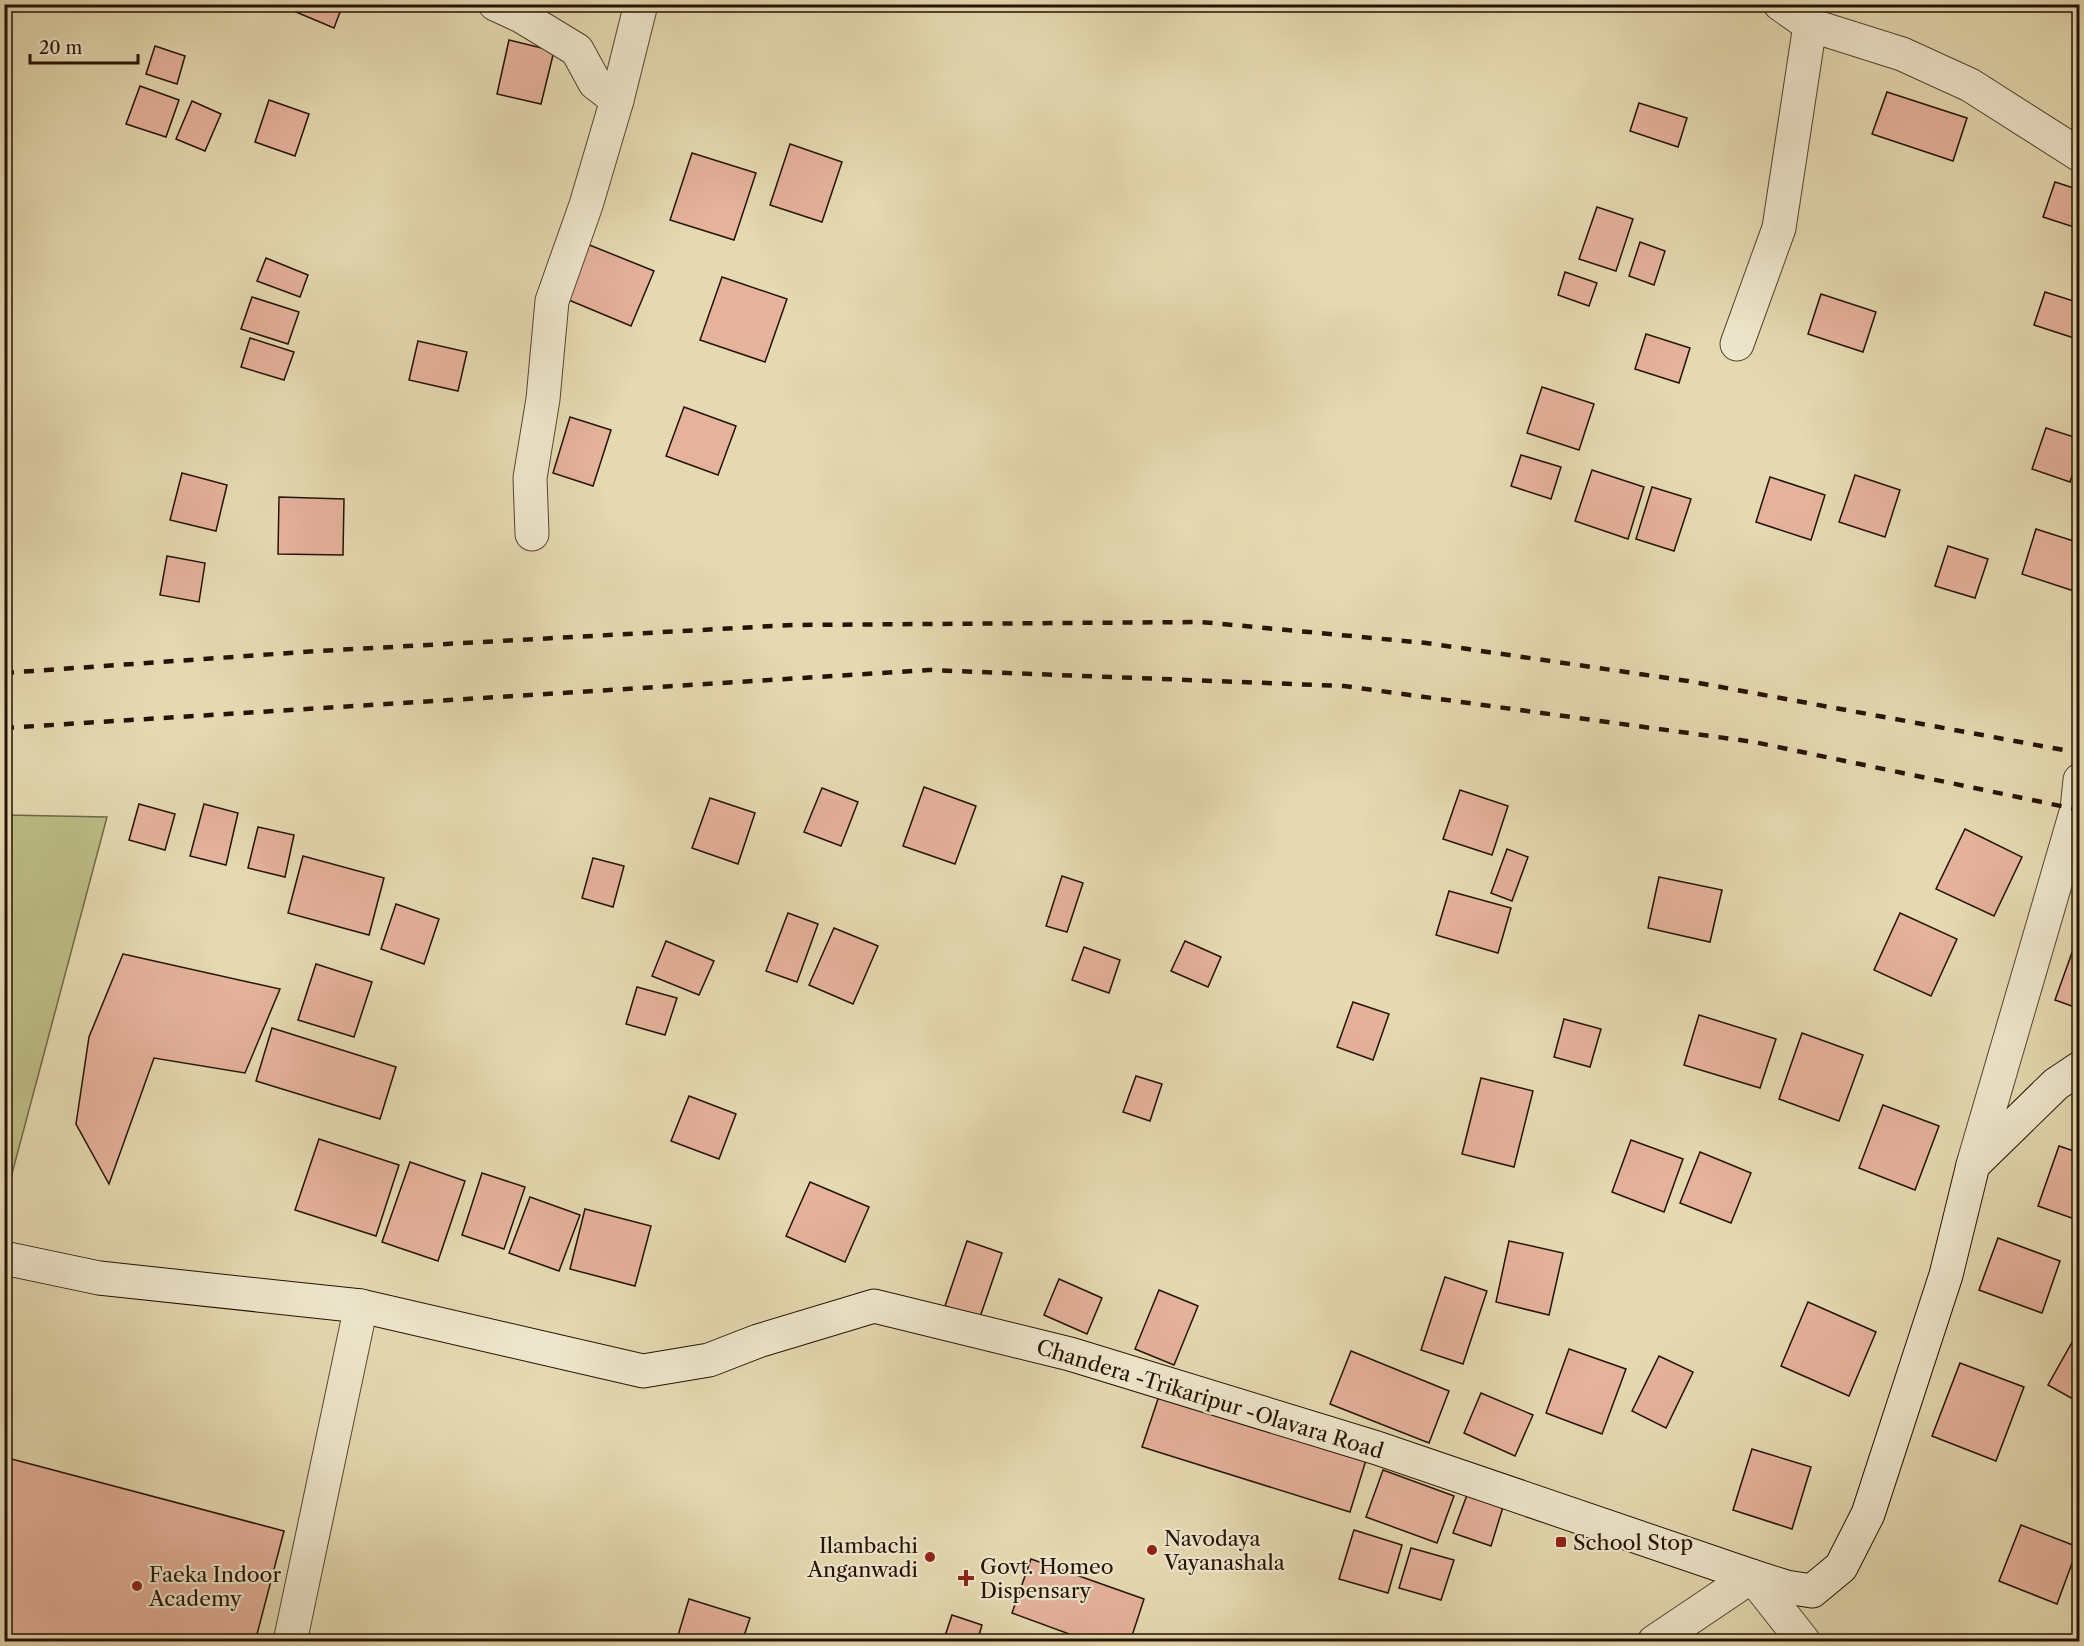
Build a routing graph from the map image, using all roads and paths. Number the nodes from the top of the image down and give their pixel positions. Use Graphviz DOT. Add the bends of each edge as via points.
graph roads {
  1 [pos="495,4"];
  2 [pos="641,4"];
  3 [pos="1780,4"];
  4 [pos="1810,25"];
  5 [pos="617,100"];
  6 [pos="2079,155"];
  7 [pos="1737,344"];
  8 [pos="532,534"];
  9 [pos="2079,780"];
  10 [pos="2079,1068"];
  11 [pos="1973,1165"];
  12 [pos="4,1258"];
  13 [pos="361,1306"];
  14 [pos="1752,1576"];
  15 [pos="290,1641"];
  16 [pos="1654,1641"];
  17 [pos="1804,1641"];
  1 -- 5 [label="main road" via="578,50 595,83"];
  2 -- 5 [label="main road"];
  3 -- 4 [label="main road"];
  4 -- 6 [label="main road" via="1902,54 1970,85"];
  4 -- 7 [label="main road" via="1779,228"];
  5 -- 8 [label="main road" via="552,301 543,399 530,478"];
  9 -- 11 [label="main road" via="2077,809"];
  10 -- 11 [label="main road" via="2056,1084"];
  11 -- 14 [label="main road, Chandera -Trikaripur -Olavara Road" via="1946,1275 1868,1514 1841,1568 1812,1591"];
  12 -- 13 [label="main road, Chandera -Trikaripur -Olavara Road" via="99,1278"];
  13 -- 14 [label="main road, Chandera -Trikaripur -Olavara Road" via="642,1371 708,1360 874,1306 1070,1354 1377,1448"];
  13 -- 15 [label="main road"];
  14 -- 16 [label="main road"];
  14 -- 17 [label="main road"];
}
